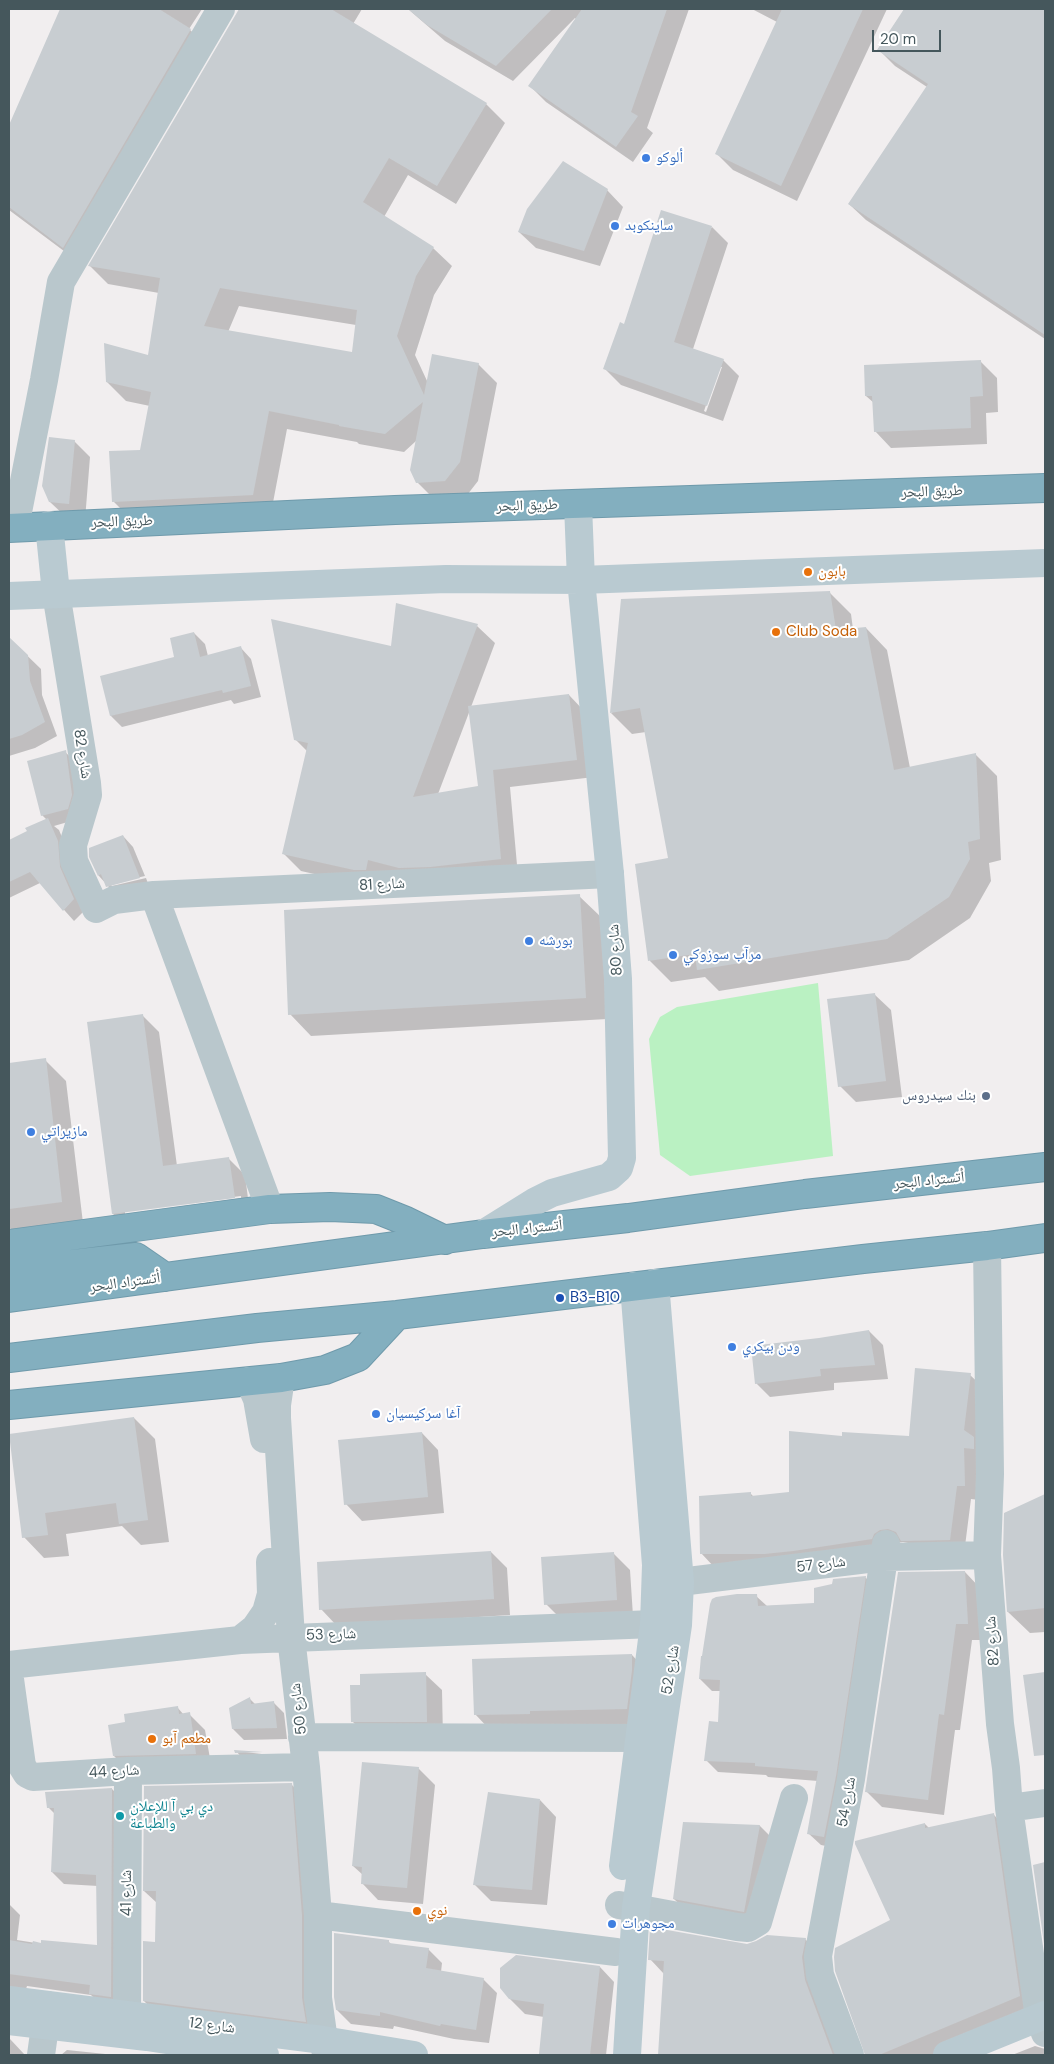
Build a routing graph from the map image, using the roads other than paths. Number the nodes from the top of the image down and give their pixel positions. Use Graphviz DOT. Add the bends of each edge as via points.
graph roads {
  1 [pos="221,9"];
  2 [pos="1045,488"];
  3 [pos="578,505"];
  4 [pos="49,525"];
  5 [pos="12,527"];
  6 [pos="1045,564"];
  7 [pos="581,580"];
  8 [pos="56,593"];
  9 [pos="9,596"];
  10 [pos="610,874"];
  11 [pos="154,895"];
  12 [pos="96,909"];
  13 [pos="1045,1167"];
  14 [pos="270,1209"];
  15 [pos="483,1234"];
  16 [pos="1045,1238"];
  17 [pos="445,1240"];
  18 [pos="9,1244"];
  19 [pos="987,1246"];
  20 [pos="9,1271"];
  21 [pos="165,1277"];
  22 [pos="645,1284"];
  23 [pos="9,1298"];
  24 [pos="397,1315"];
  25 [pos="9,1358"];
  26 [pos="281,1378"];
  27 [pos="249,1381"];
  28 [pos="9,1405"];
  29 [pos="277,1530"];
  30 [pos="885,1550"];
  31 [pos="987,1550"];
  32 [pos="667,1573"];
  33 [pos="654,1624"];
  34 [pos="291,1636"];
  35 [pos="240,1640"];
  36 [pos="9,1665"];
  37 [pos="9,1672"];
  38 [pos="302,1737"];
  39 [pos="639,1738"];
  40 [pos="306,1767"];
  41 [pos="128,1771"];
  42 [pos="794,1798"];
  43 [pos="1045,1803"];
  44 [pos="1009,1808"];
  45 [pos="627,1906"];
  46 [pos="318,1915"];
  47 [pos="616,1952"];
  48 [pos="9,2000"];
  49 [pos="46,2015"];
  50 [pos="9,2021"];
  51 [pos="1043,2022"];
  52 [pos="143,2031"];
  53 [pos="325,2048"];
  54 [pos="41,2055"];
  55 [pos="265,2055"];
  56 [pos="414,2055"];
  57 [pos="609,2055"];
  58 [pos="627,2055"];
  59 [pos="850,2055"];
  60 [pos="947,2055"];
  1 -- 5 [label="street" via="61,282 44,380"];
  2 -- 3 [label="highway, طريق البحر"];
  3 -- 4 [label="highway, طريق البحر"];
  3 -- 7 [label="street, شارع 80"];
  4 -- 5 [label="highway, طريق البحر"];
  4 -- 8 [label="street"];
  6 -- 7 [label="street"];
  7 -- 8 [label="street" via="446,579"];
  7 -- 10 [label="street, شارع 80"];
  8 -- 9 [label="street"];
  8 -- 12 [label="street, شارع 82" via="88,795 73,845 74,861"];
  10 -- 11 [label="street, شارع 81"];
  10 -- 15 [label="street, شارع 80" via="620,1008 623,1147 619,1168 609,1177 552,1193"];
  11 -- 12 [label="street, شارع 81" via="114,900"];
  11 -- 14 [label="street"];
  13 -- 15 [label="highway, أتستراد البحر"];
  14 -- 17 [label="highway" via="376,1209"];
  14 -- 18 [label="highway"];
  15 -- 17 [label="highway, أتستراد البحر"];
  16 -- 19 [label="highway"];
  17 -- 21 [label="highway, أتستراد البحر"];
  19 -- 22 [label="highway"];
  19 -- 31 [label="street, شارع 82" via="990,1474"];
  20 -- 21 [label="highway" via="136,1256"];
  21 -- 23 [label="highway, أتستراد البحر"];
  22 -- 24 [label="highway"];
  22 -- 32 [label="street, شارع 52"];
  24 -- 25 [label="highway" via="257,1328"];
  24 -- 26 [label="highway" via="358,1357 339,1366"];
  26 -- 27 [label="highway"];
  26 -- 29 [label="street, شارع 50" via="277,1405"];
  27 -- 28 [label="highway"];
  27 -- 29 [label="street" via="262,1418"];
  29 -- 34 [label="street, شارع 50"];
  29 -- 35 [label="street" via="271,1594 266,1612 255,1628"];
  30 -- 31 [label="street, شارع 57"];
  30 -- 32 [label="street, شارع 57"];
  30 -- 59 [label="street, شارع 54" via="851,1779 818,1956 820,1975"];
  31 -- 44 [label="street, شارع 82"];
  32 -- 33 [label="street, شارع 52"];
  32 -- 45 [label="street, شارع 52" via="678,1625"];
  33 -- 34 [label="street, شارع 53"];
  33 -- 39 [label="street, شارع 52"];
  34 -- 35 [label="street, شارع 53"];
  34 -- 38 [label="street, شارع 50"];
  35 -- 36 [label="street, شارع 53"];
  37 -- 41 [label="street, شارع 44" via="22,1766 27,1774 33,1777"];
  38 -- 39 [label="street"];
  38 -- 40 [label="street, شارع 50"];
  39 -- 45 [label="street, شارع 52"];
  40 -- 41 [label="street, شارع 44"];
  40 -- 46 [label="street, شارع 50"];
  41 -- 52 [label="street, شارع 41"];
  42 -- 45 [label="street" via="758,1922 748,1928 736,1927"];
  43 -- 44 [label="street"];
  44 -- 51 [label="street, شارع 82"];
  45 -- 47 [label="street, شارع 52"];
  45 -- 58 [label="street, شارع 52"];
  46 -- 47 [label="street"];
  46 -- 53 [label="street, شارع 50" via="316,1974"];
  47 -- 57 [label="street, شارع 52"];
  48 -- 49 [label="street, شارع 12"];
  49 -- 50 [label="street, شارع 12"];
  49 -- 52 [label="street, شارع 12"];
  49 -- 54 [label="street"];
  51 -- 60 [label="street"];
  52 -- 53 [label="street, شارع 12"];
  52 -- 55 [label="street, شارع 12"];
  53 -- 56 [label="street, شارع 12"];
}
